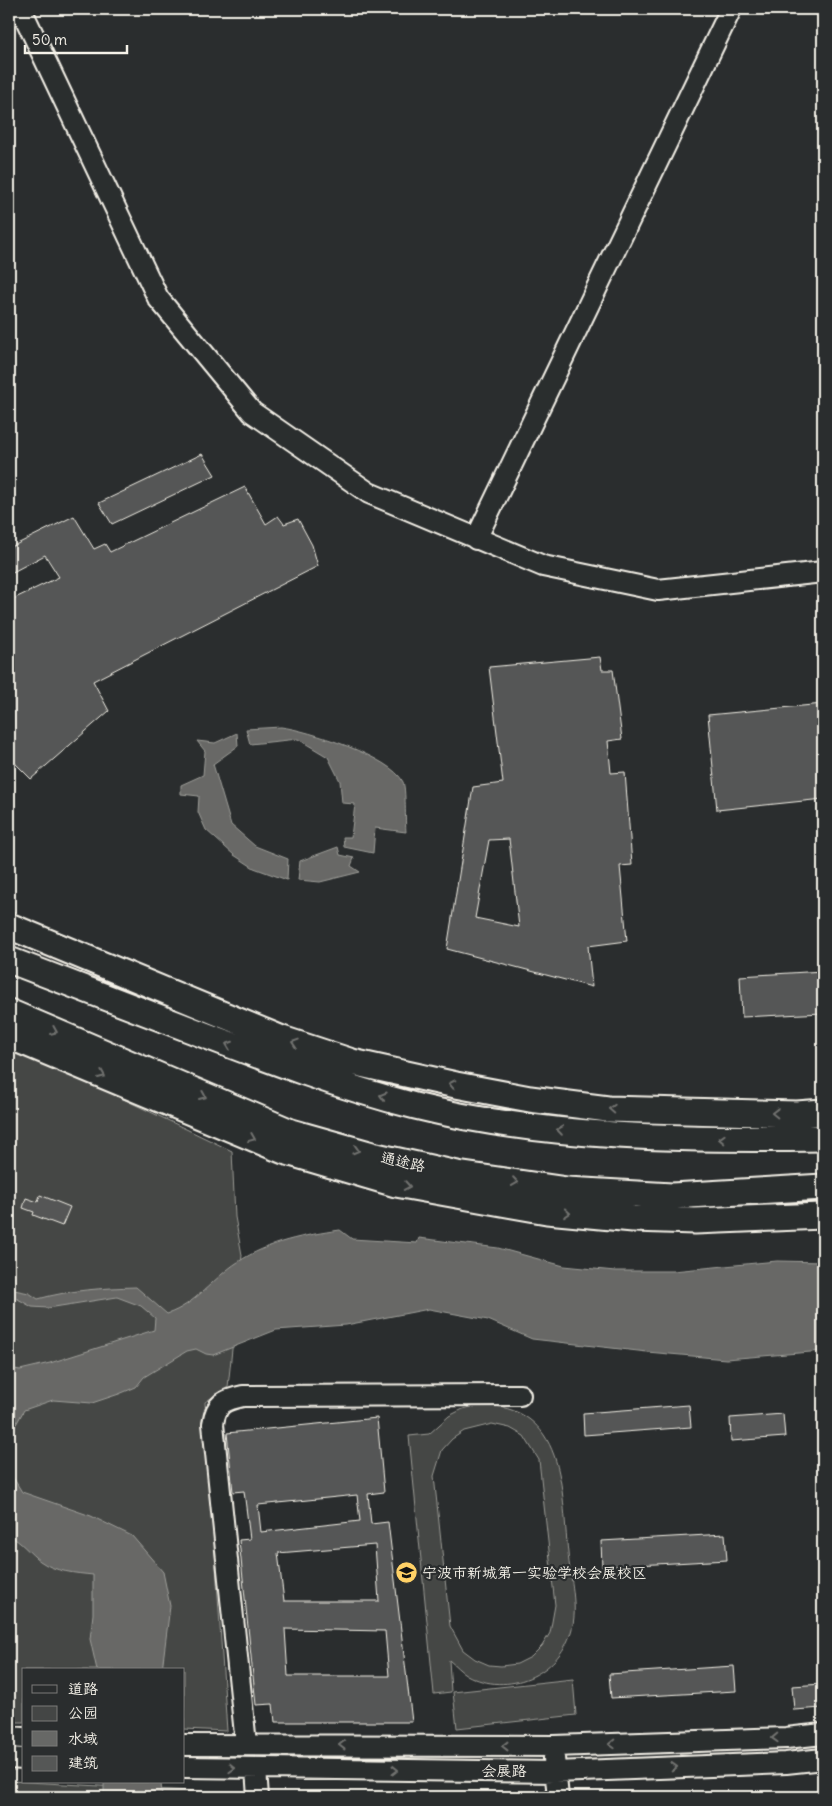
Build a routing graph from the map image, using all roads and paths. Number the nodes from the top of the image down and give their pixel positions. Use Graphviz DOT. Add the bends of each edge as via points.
graph roads {
  1 [pos="20,9"];
  2 [pos="732,9"];
  3 [pos="476,539"];
  4 [pos="823,572"];
  5 [pos="9,926"];
  6 [pos="9,960"];
  7 [pos="9,1012"];
  8 [pos="9,1036"];
  9 [pos="823,1112"];
  10 [pos="823,1138"];
  11 [pos="823,1187"];
  12 [pos="823,1216"];
  13 [pos="520,1395"];
  14 [pos="823,1734"];
  15 [pos="9,1736"];
  16 [pos="22,1738"];
  17 [pos="246,1744"];
  18 [pos="185,1745"];
  19 [pos="554,1746"];
  20 [pos="9,1758"];
  21 [pos="22,1759"];
  22 [pos="823,1759"];
  23 [pos="185,1766"];
  24 [pos="256,1769"];
  25 [pos="555,1772"];
  26 [pos="258,1797"];
  27 [pos="558,1797"];
  1 -- 3 [label="street" via="158,298 252,412 369,493"];
  2 -- 3 [label="street"];
  3 -- 4 [label="street" via="543,566 658,590"];
  9 -- 5 [label="main road, one-way" via="608,1109 530,1099 352,1062 282,1039"];
  10 -- 6 [label="main road, one-way" via="725,1140 575,1132 490,1121 415,1106 303,1072"];
  7 -- 11 [label="main road, 通途路, one-way" via="291,1132 457,1174 567,1190 672,1196"];
  8 -- 12 [label="main road, one-way" via="284,1151 396,1184 547,1211 632,1219 695,1221"];
  13 -- 17 [label="street" via="243,1396 229,1399 215,1412 213,1424"];
  14 -- 19 [label="street, 会展路, one-way"];
  15 -- 16 [label="street"];
  17 -- 18 [label="street, 会展路"];
  19 -- 17 [label="street, 会展路, one-way"];
  19 -- 25 [label="street"];
  20 -- 21 [label="street"];
  25 -- 22 [label="street, 会展路, one-way"];
  23 -- 24 [label="street, 会展路, one-way"];
  24 -- 25 [label="street, 会展路, one-way"];
  24 -- 26 [label="street"];
  25 -- 27 [label="street"];
}
